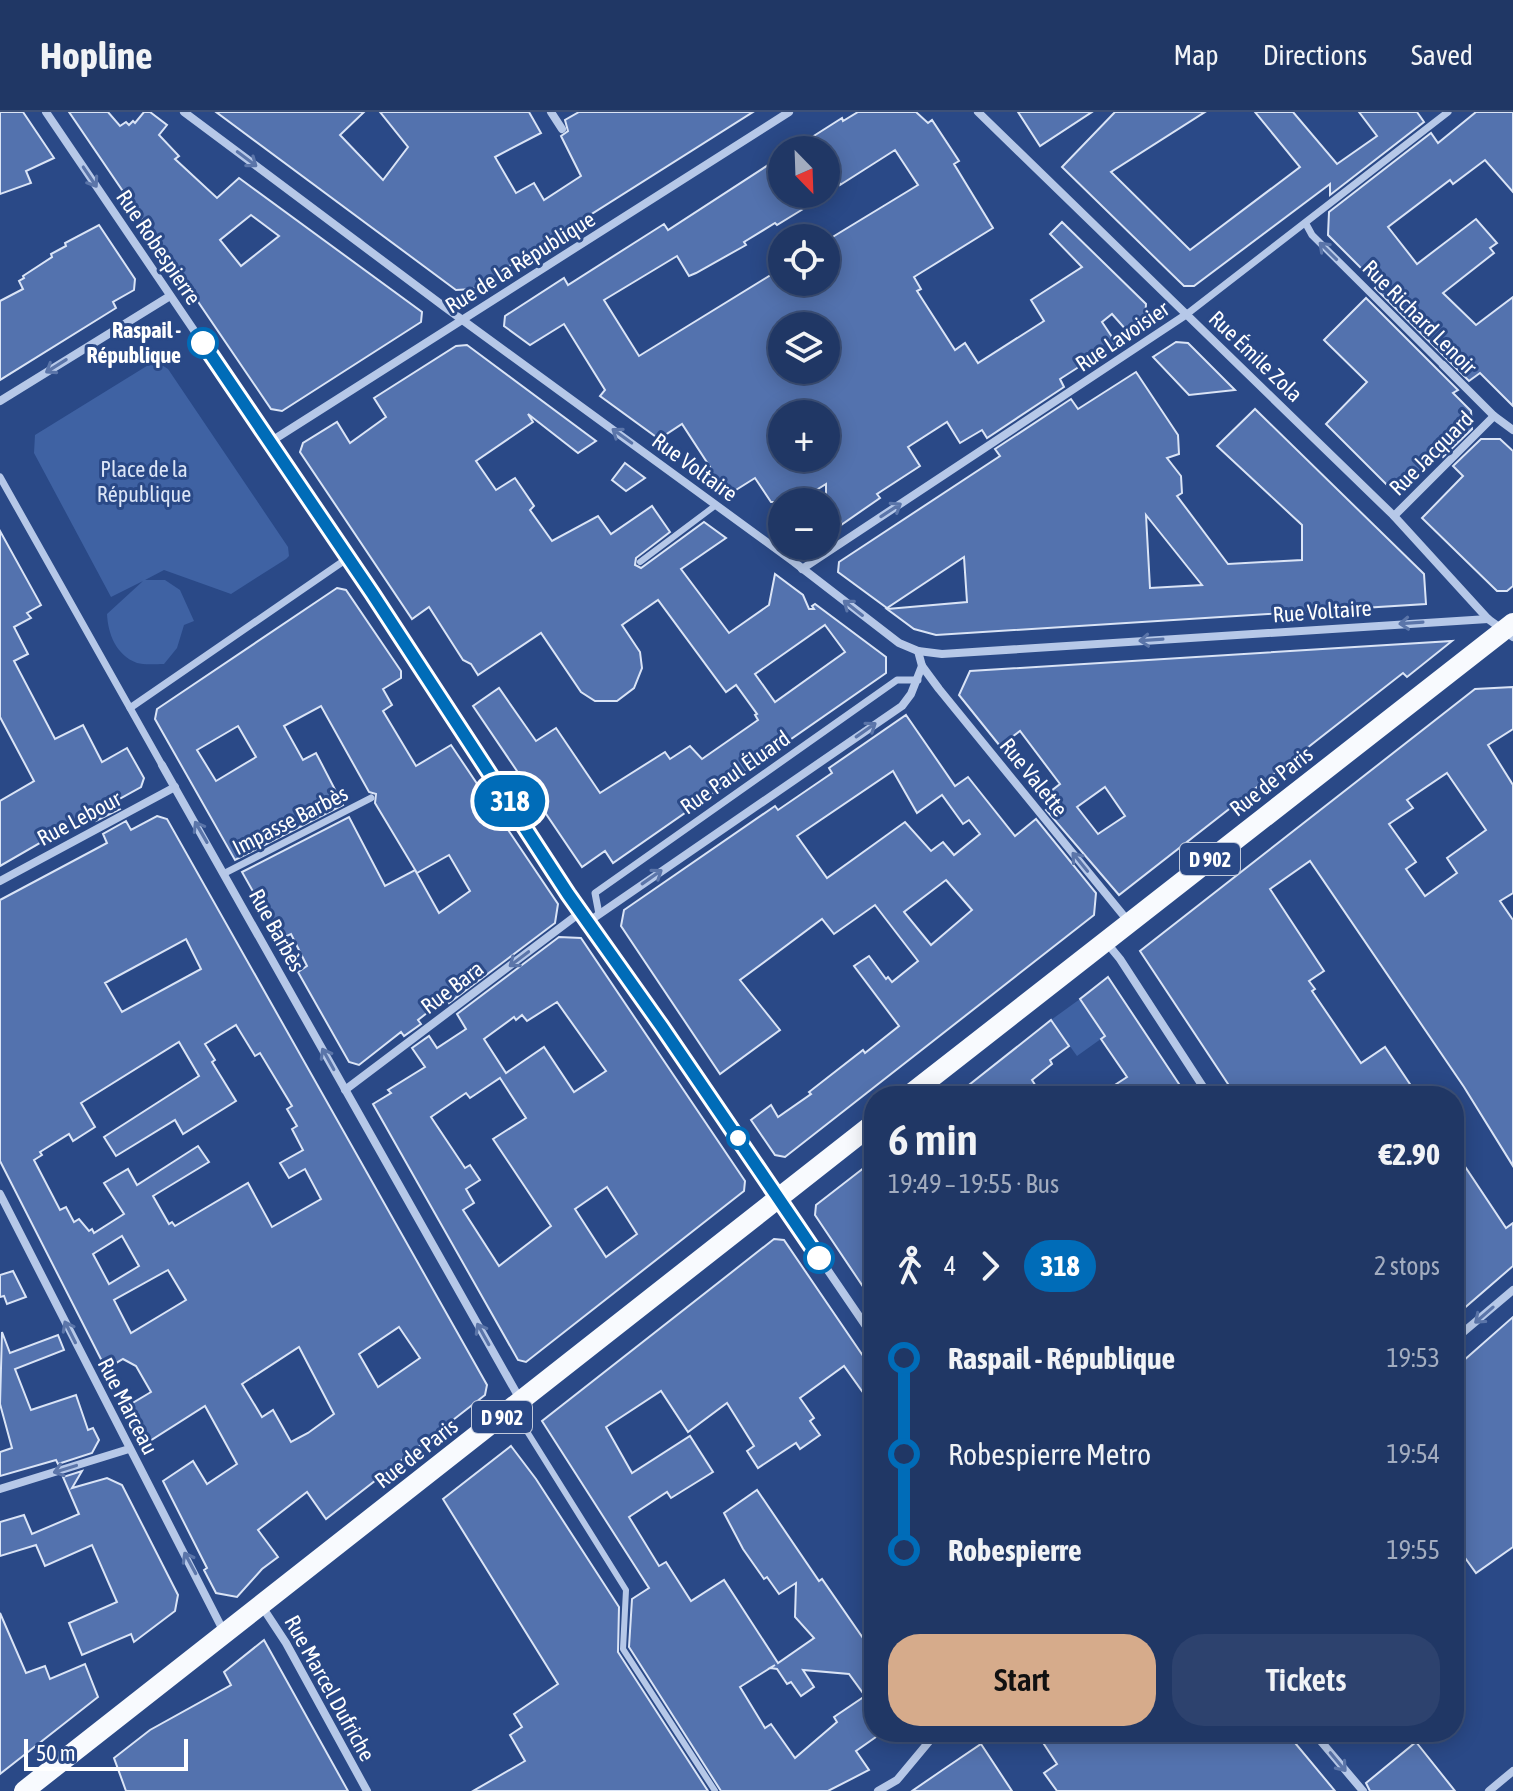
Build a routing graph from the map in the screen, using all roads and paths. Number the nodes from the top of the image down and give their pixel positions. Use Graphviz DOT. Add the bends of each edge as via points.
graph roads {
  1 [pos="46,112"];
  2 [pos="184,112"];
  3 [pos="551,112"];
  4 [pos="789,112"];
  5 [pos="978,112"];
  6 [pos="1448,112"];
  7 [pos="562,129"];
  8 [pos="1306,224"];
  9 [pos="170,296"];
  10 [pos="1187,314"];
  11 [pos="463,319"];
  12 [pos="1443,365"];
  13 [pos="0,401"];
  14 [pos="1494,416"];
  15 [pos="1513,430"];
  16 [pos="270,442"];
  17 [pos="0,477"];
  18 [pos="716,505"];
  19 [pos="1394,516"];
  20 [pos="348,558"];
  21 [pos="640,562"];
  22 [pos="802,569"];
  23 [pos="1505,627"];
  24 [pos="918,651"];
  25 [pos="922,666"];
  26 [pos="918,680"];
  27 [pos="130,708"];
  28 [pos="162,765"];
  29 [pos="175,787"];
  30 [pos="371,798"];
  31 [pos="225,873"];
  32 [pos="0,881"];
  33 [pos="581,912"];
  34 [pos="599,914"];
  35 [pos="588,922"];
  36 [pos="1129,922"];
  37 [pos="1105,941"];
  38 [pos="921,1086"];
  39 [pos="1202,1086"];
  40 [pos="345,1090"];
  41 [pos="864,1131"];
  42 [pos="0,1194"];
  43 [pos="778,1198"];
  44 [pos="1513,1290"];
  45 [pos="864,1323"];
  46 [pos="1464,1332"];
  47 [pos="521,1402"];
  48 [pos="129,1449"];
  49 [pos="0,1489"];
  50 [pos="260,1604"];
  51 [pos="224,1633"];
  52 [pos="929,1742"];
  53 [pos="1321,1742"];
  54 [pos="1513,1771"];
  55 [pos="897,1780"];
  56 [pos="24,1791"];
  57 [pos="367,1791"];
  58 [pos="715,1791"];
  59 [pos="878,1791"];
  60 [pos="902,1791"];
  61 [pos="1363,1791"];
  62 [pos="1489,1791"];
  1 -- 9 [label="street, Rue Robespierre, one-way"];
  2 -- 11 [label="street, Rue Voltaire, one-way"];
  3 -- 7 [label="street"];
  4 -- 11 [label="street, Rue de la République"];
  5 -- 10 [label="street, Rue Émile Zola"];
  6 -- 8 [label="street, Rue Lavoisier"];
  8 -- 10 [label="street, Rue Lavoisier"];
  12 -- 8 [label="street, Rue Richard Lenoir, one-way"];
  9 -- 13 [label="street, one-way"];
  9 -- 16 [label="street, Rue Robespierre"];
  10 -- 19 [label="street, Rue Émile Zola"];
  22 -- 10 [label="street, Rue Lavoisier, one-way"];
  11 -- 16 [label="street, Rue de la République"];
  18 -- 11 [label="street, Rue Voltaire, one-way"];
  12 -- 14 [label="street, Rue Richard Lenoir"];
  14 -- 15 [label="street, Rue Richard Lenoir"];
  14 -- 19 [label="street, Rue Jacquard"];
  16 -- 20 [label="street, Rue Robespierre"];
  17 -- 27 [label="street, Rue Barbès"];
  18 -- 21 [label="lane"];
  18 -- 22 [label="street, Rue Voltaire"];
  19 -- 23 [label="street, Rue Émile Zola"];
  20 -- 27 [label="street"];
  20 -- 33 [label="street, Rue Robespierre"];
  24 -- 22 [label="street, Rue Voltaire, one-way" via="899,643"];
  23 -- 24 [label="street, Rue Voltaire, one-way"];
  23 -- 36 [label="main road, Rue de Paris / D 902"];
  24 -- 25 [label="street, Rue Valette"];
  25 -- 26 [label="street, Rue Paul Éluard"];
  36 -- 25 [label="street, Rue Valette, one-way"];
  34 -- 26 [label="street, Rue Paul Éluard, one-way" via="902,706"];
  26 -- 34 [label="street, Rue Paul Éluard" via="897,680 595,893"];
  27 -- 28 [label="street, Rue Barbès"];
  28 -- 29 [label="street, Rue Barbès"];
  31 -- 29 [label="street, Rue Barbès, one-way"];
  29 -- 32 [label="street, Rue Lebour"];
  30 -- 31 [label="street, Impasse Barbès"];
  40 -- 31 [label="street, Rue Barbès, one-way"];
  33 -- 35 [label="street, Rue Robespierre"];
  33 -- 40 [label="street, Rue Bara, one-way"];
  34 -- 35 [label="street, Rue Paul Éluard"];
  35 -- 43 [label="street, Rue Robespierre"];
  36 -- 37 [label="main road, Rue de Paris / D 902"];
  37 -- 38 [label="main road, Rue de Paris / D 902"];
  37 -- 39 [label="street"];
  47 -- 40 [label="street, Rue Barbès, one-way"];
  41 -- 43 [label="main road, Rue de Paris / D 902"];
  48 -- 42 [label="street, Rue Marceau, one-way"];
  43 -- 45 [label="street, Rue Robespierre"];
  43 -- 47 [label="main road, Rue de Paris / D 902"];
  44 -- 46 [label="street, one-way"];
  47 -- 50 [label="main road, Rue de Paris / D 902"];
  47 -- 58 [label="lane" via="528,1433 626,1590 623,1649"];
  48 -- 49 [label="street, one-way"];
  51 -- 48 [label="street, Rue Marceau, one-way"];
  50 -- 51 [label="main road, Rue de Paris / D 902"];
  50 -- 57 [label="street, Rue Marcel Dufriche"];
  51 -- 56 [label="main road, Rue de Paris / D 902"];
  52 -- 55 [label="street"];
  53 -- 61 [label="street, one-way"];
  54 -- 62 [label="street"];
  55 -- 59 [label="street"];
  55 -- 60 [label="street"];
}
